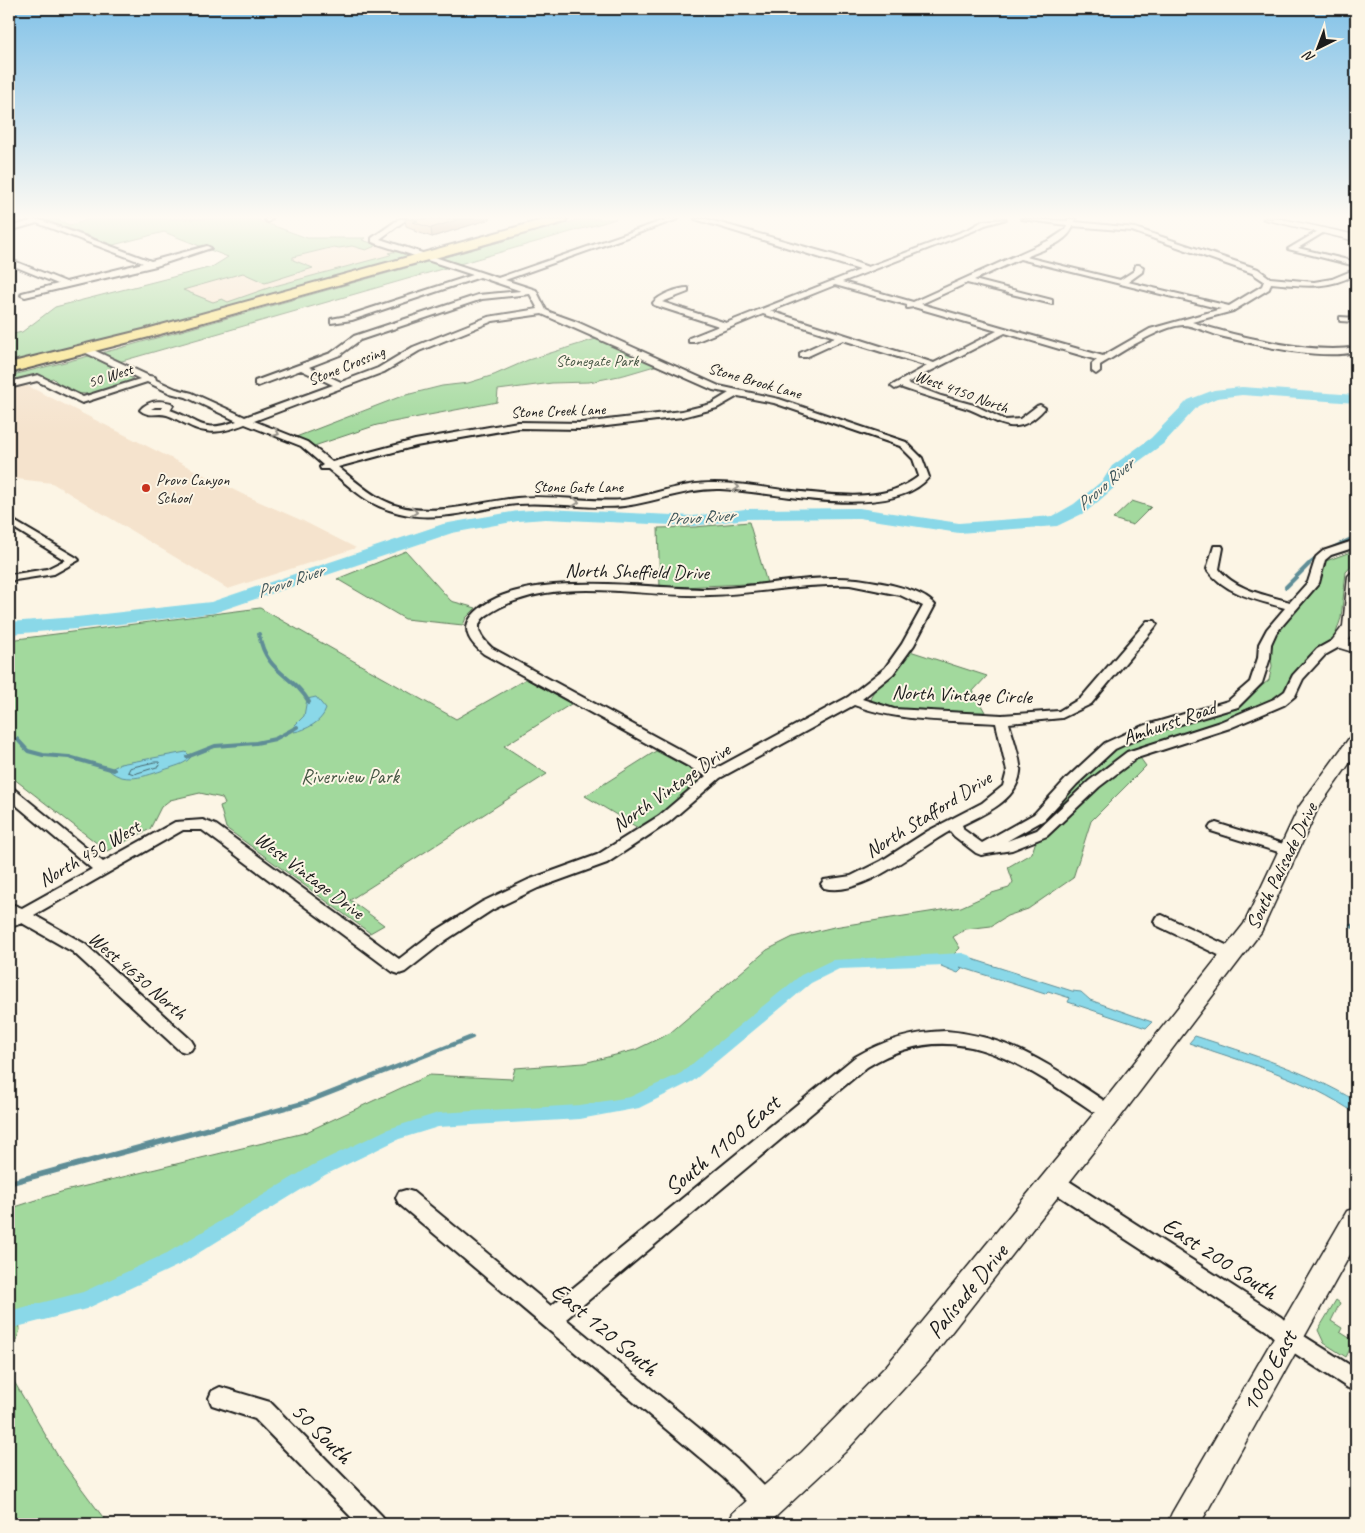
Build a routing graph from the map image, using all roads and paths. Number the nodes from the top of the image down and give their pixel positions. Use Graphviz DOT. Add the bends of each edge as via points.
graph roads {
  1 [pos="41,291"];
  2 [pos="300,291"];
  3 [pos="432,291"];
  4 [pos="529,291"];
  5 [pos="684,291"];
  6 [pos="813,291"];
  7 [pos="863,291"];
  8 [pos="946,291"];
  9 [pos="1005,291"];
  10 [pos="1156,291"];
  11 [pos="1260,291"];
  12 [pos="533,292"];
  13 [pos="25,295"];
  14 [pos="1050,302"];
  15 [pos="913,305"];
  16 [pos="903,309"];
  17 [pos="1230,309"];
  18 [pos="543,311"];
  19 [pos="761,311"];
  20 [pos="1343,319"];
  21 [pos="1356,320"];
  22 [pos="334,321"];
  23 [pos="1183,322"];
  24 [pos="726,326"];
  25 [pos="1003,331"];
  26 [pos="842,337"];
  27 [pos="692,340"];
  28 [pos="85,349"];
  29 [pos="1356,350"];
  30 [pos="803,354"];
  31 [pos="1104,359"];
  32 [pos="935,366"];
  33 [pos="302,367"];
  34 [pos="9,368"];
  35 [pos="1096,371"];
  36 [pos="148,379"];
  37 [pos="258,382"];
  38 [pos="9,385"];
  39 [pos="341,385"];
  40 [pos="736,393"];
  41 [pos="1040,408"];
  42 [pos="165,410"];
  43 [pos="246,420"];
  44 [pos="331,465"];
  45 [pos="320,469"];
  46 [pos="923,470"];
  47 [pos="9,521"];
  48 [pos="1356,543"];
  49 [pos="1218,548"];
  50 [pos="1356,576"];
  51 [pos="9,578"];
  52 [pos="924,600"];
  53 [pos="1293,607"];
  54 [pos="1151,624"];
  55 [pos="1338,642"];
  56 [pos="1356,648"];
  57 [pos="853,700"];
  58 [pos="1002,719"];
  59 [pos="1356,741"];
  60 [pos="716,775"];
  61 [pos="9,792"];
  62 [pos="953,823"];
  63 [pos="192,824"];
  64 [pos="1216,828"];
  65 [pos="982,850"];
  66 [pos="1288,850"];
  67 [pos="102,869"];
  68 [pos="830,884"];
  69 [pos="13,916"];
  70 [pos="1162,921"];
  71 [pos="1233,955"];
  72 [pos="399,968"];
  73 [pos="1173,1033"];
  74 [pos="185,1045"];
  75 [pos="1109,1113"];
  76 [pos="1054,1182"];
  77 [pos="406,1198"];
  78 [pos="1356,1219"];
  79 [pos="552,1318"];
  80 [pos="1289,1338"];
  81 [pos="1356,1381"];
  82 [pos="220,1398"];
  83 [pos="766,1505"];
  84 [pos="374,1524"];
  85 [pos="744,1524"];
  86 [pos="1183,1524"];
  1 -- 13 [label="street"];
  2 -- 28 [label="highway"];
  3 -- 22 [label="street"];
  4 -- 12 [label="street"];
  5 -- 24 [label="street" via="658,303"];
  6 -- 19 [label="street"];
  7 -- 15 [label="street"];
  8 -- 15 [label="street"];
  9 -- 14 [label="street"];
  10 -- 17 [label="street"];
  11 -- 17 [label="street"];
  12 -- 18 [label="street"];
  12 -- 33 [label="street" via="476,298 356,338 342,352"];
  15 -- 16 [label="street"];
  15 -- 25 [label="street"];
  17 -- 23 [label="street"];
  18 -- 39 [label="street, Stone Crossing" via="491,319 416,348 381,370"];
  18 -- 40 [label="street, Stone Brook Lane" via="716,388"];
  19 -- 24 [label="street"];
  19 -- 26 [label="street"];
  20 -- 21 [label="street"];
  23 -- 29 [label="street" via="1220,335 1304,349 1336,353"];
  23 -- 31 [label="street" via="1154,330"];
  24 -- 27 [label="street"];
  25 -- 31 [label="street"];
  25 -- 32 [label="street"];
  26 -- 30 [label="street"];
  26 -- 32 [label="street"];
  28 -- 34 [label="highway"];
  28 -- 36 [label="street, Stone Gate Lane"];
  31 -- 35 [label="street" via="1095,366"];
  32 -- 41 [label="street, West 4150 North" via="896,386 971,407 1003,423 1022,422"];
  33 -- 37 [label="street"];
  33 -- 39 [label="street"];
  36 -- 38 [label="street, 50 West" via="82,400 38,378"];
  36 -- 43 [label="street, Stone Gate Lane" via="209,405 201,410 209,414 227,410"];
  39 -- 43 [label="street, Stone Crossing"];
  40 -- 44 [label="street, Stone Creek Lane" via="714,406 682,414 582,426 518,425 415,443"];
  40 -- 46 [label="street, Stone Brook Lane" via="776,401 890,438 913,451"];
  42 -- 43 [label="street, Stone Crossing" via="210,431"];
  43 -- 44 [label="street, Stone Gate Lane, one-way" via="304,444"];
  44 -- 45 [label="street, Stone Creek Lane"];
  44 -- 46 [label="street, Stone Gate Lane, one-way" via="372,500 410,512 434,513 519,501 622,503 704,486 844,499 865,498 909,488 924,477"];
  47 -- 51 [label="street" via="73,560 50,572"];
  48 -- 53 [label="street" via="1328,553 1320,560 1313,583"];
  49 -- 53 [label="street" via="1213,569 1218,577 1237,588"];
  50 -- 55 [label="street, Amhurst Road" via="1351,626"];
  52 -- 57 [label="street, North Vintage Drive" via="929,605 908,645 889,671"];
  52 -- 60 [label="street, North Sheffield Drive" via="849,582 708,592 583,586 508,596 488,606 471,624 476,640 488,651"];
  53 -- 65 [label="street" via="1270,632 1256,683 1233,704 1145,730 1110,746 1039,817"];
  54 -- 58 [label="street, North Vintage Circle" via="1086,701 1075,708 1044,717"];
  55 -- 56 [label="street"];
  55 -- 65 [label="street, Amhurst Road" via="1321,652 1297,678 1290,693 1279,702 1224,725 1132,755 1094,784 1042,833 1007,847"];
  57 -- 58 [label="street, North Vintage Circle" via="900,714"];
  57 -- 60 [label="street, North Vintage Drive"];
  58 -- 62 [label="street, North Stafford Drive" via="1014,771 1009,788 987,806"];
  59 -- 66 [label="street, South Palisade Drive" via="1308,808"];
  60 -- 72 [label="street, North Vintage Drive" via="664,819 630,842 602,858 533,884 487,906 440,936"];
  61 -- 67 [label="street"];
  62 -- 65 [label="street" via="960,833"];
  62 -- 68 [label="street, North Stafford Drive" via="854,881"];
  63 -- 67 [label="street, North 450 West" via="180,825"];
  63 -- 72 [label="street, West Vintage Drive" via="211,828"];
  64 -- 66 [label="street"];
  66 -- 71 [label="street, South Palisade Drive" via="1253,927"];
  67 -- 69 [label="street, North 450 West"];
  69 -- 74 [label="street, West 4630 North" via="79,948"];
  70 -- 71 [label="street"];
  71 -- 73 [label="street, South Palisade Drive"];
  73 -- 75 [label="street, Palisade Drive"];
  75 -- 76 [label="street, Palisade Drive"];
  75 -- 79 [label="street, South 1100 East" via="1001,1048 938,1039 892,1046 861,1062"];
  76 -- 80 [label="street, East 200 South" via="1274,1324"];
  76 -- 83 [label="street, Palisade Drive" via="883,1392 833,1445"];
  77 -- 79 [label="street, East 120 South"];
  78 -- 80 [label="street, 1000 East"];
  79 -- 83 [label="street, East 120 South" via="732,1470"];
  80 -- 81 [label="street, East 200 South"];
  80 -- 86 [label="street, 1000 East"];
  82 -- 84 [label="street, 50 South" via="262,1410"];
  83 -- 85 [label="street, Palisade Drive"];
}
